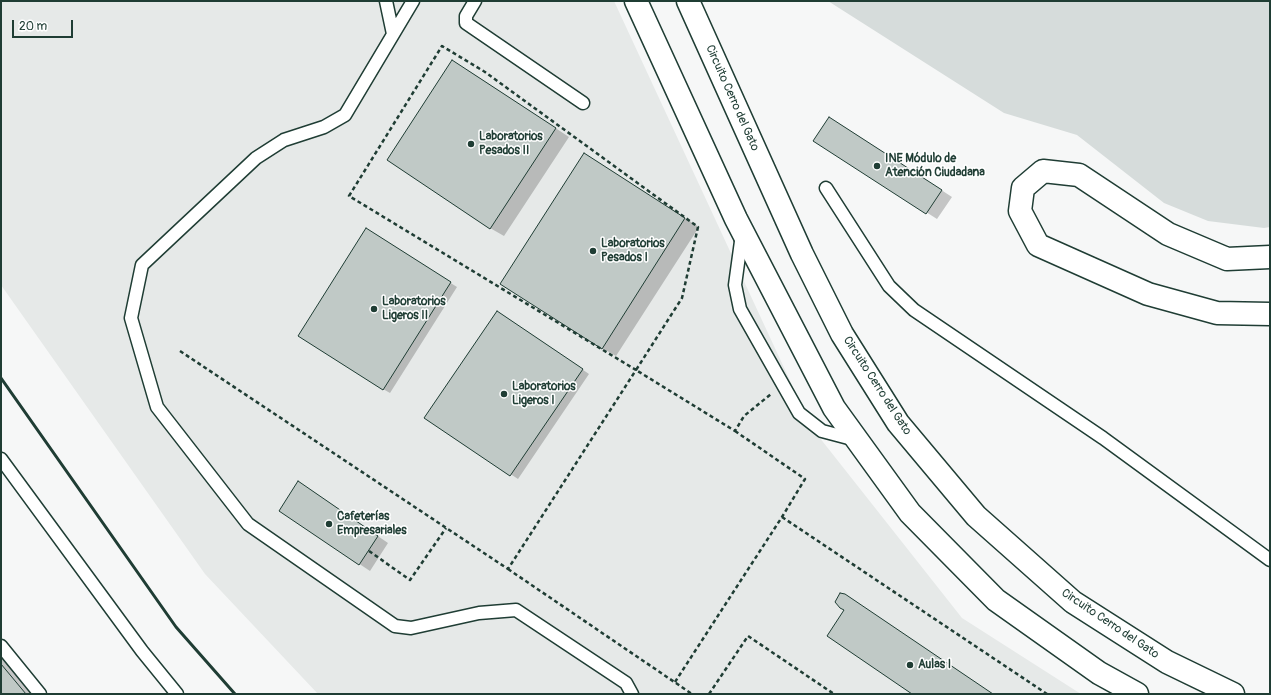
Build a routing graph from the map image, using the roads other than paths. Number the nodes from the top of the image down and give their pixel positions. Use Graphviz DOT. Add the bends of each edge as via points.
graph roads {
  1 [pos="386,1"];
  2 [pos="413,1"];
  3 [pos="475,1"];
  4 [pos="636,1"];
  5 [pos="688,1"];
  6 [pos="393,34"];
  7 [pos="583,103"];
  8 [pos="826,188"];
  9 [pos="742,231"];
  10 [pos="1270,257"];
  11 [pos="1270,314"];
  12 [pos="857,440"];
  13 [pos="1,459"];
  14 [pos="1270,560"];
  15 [pos="1,646"];
  16 [pos="40,694"];
  17 [pos="177,694"];
  18 [pos="632,694"];
  19 [pos="1137,694"];
  20 [pos="1233,694"];
  1 -- 6 [label="lane"];
  2 -- 6 [label="lane"];
  3 -- 7 [label="lane" via="466,16 466,23"];
  4 -- 9 [label="street"];
  5 -- 20 [label="street, Circuito Cerro del Gato" via="802,254 842,334 898,423 976,516 1073,602 1167,662"];
  6 -- 18 [label="lane" via="345,115 324,127 284,140 256,158 142,265 131,318 157,407 248,524 395,626 410,628 479,613 516,610 626,683"];
  8 -- 14 [label="lane" via="889,286 914,310 1103,438"];
  9 -- 12 [label="street" via="834,408"];
  9 -- 12 [label="lane" via="735,285 740,309 799,413 822,431"];
  10 -- 11 [label="street" via="1227,259 1168,234 1079,175 1043,171 1023,188 1020,211 1038,244 1148,294 1217,313"];
  12 -- 19 [label="street" via="910,513 996,600 1100,673"];
  13 -- 17 [label="lane" via="142,651"];
  15 -- 16 [label="lane"];
}
